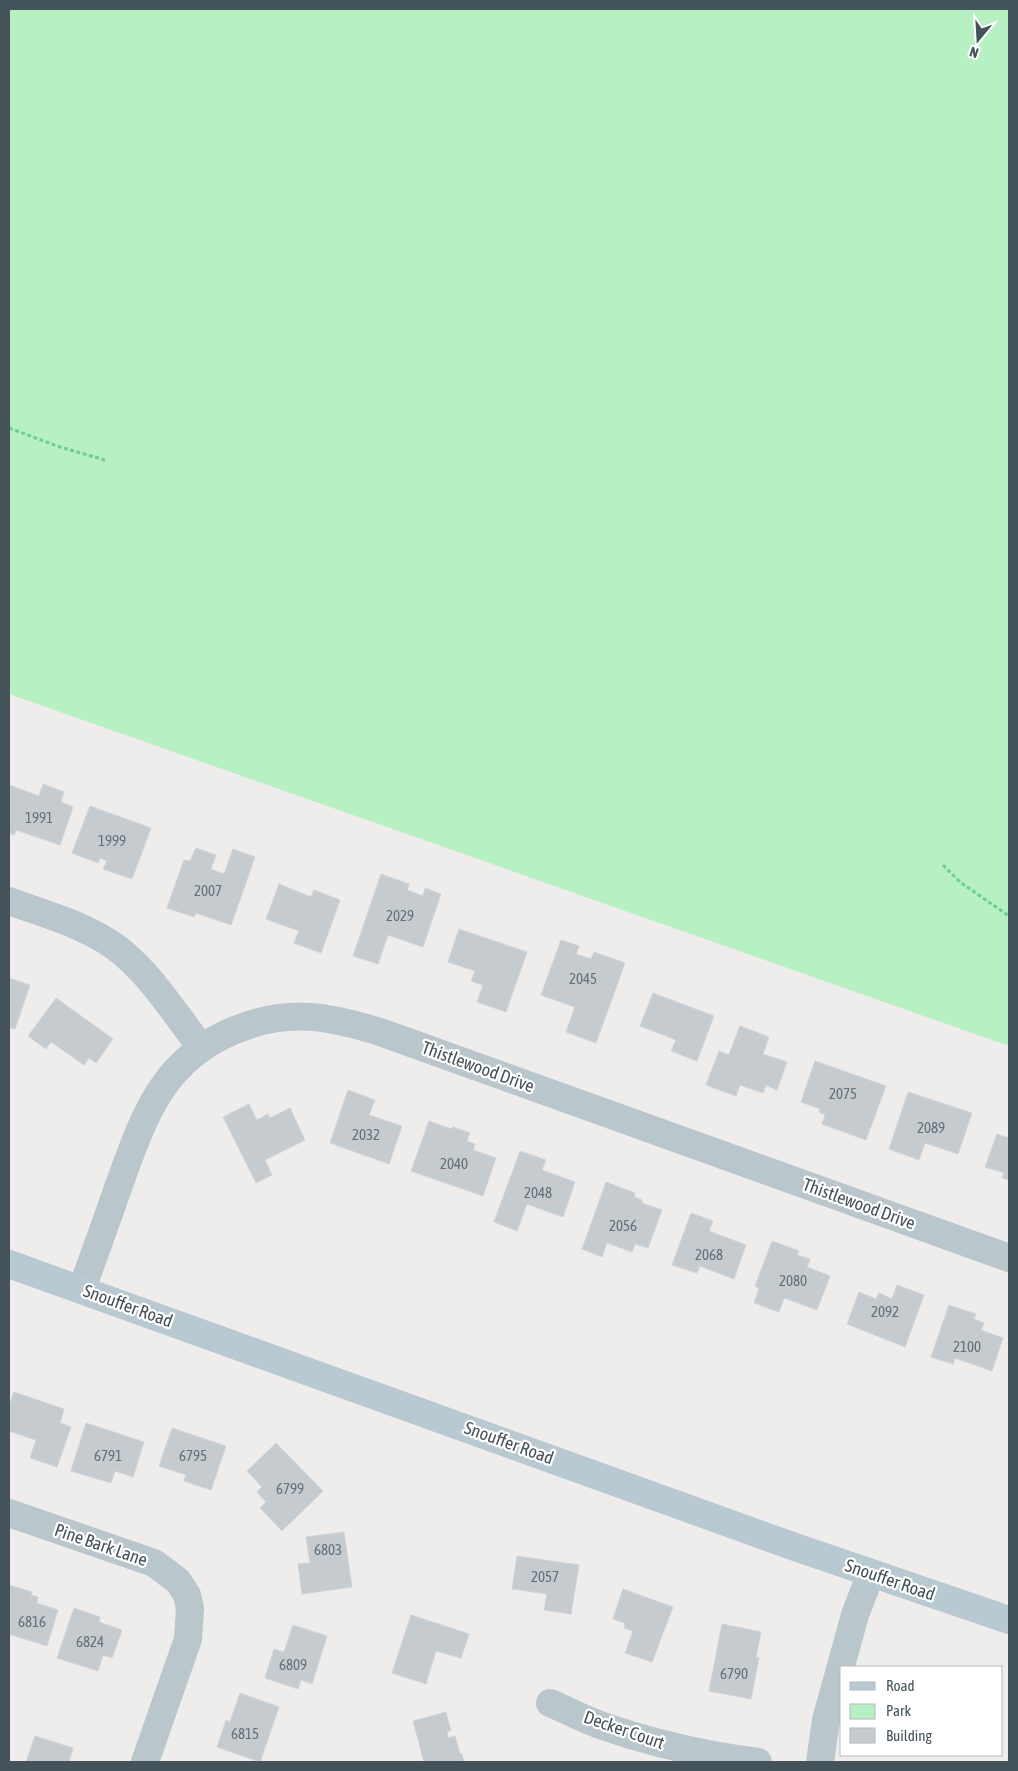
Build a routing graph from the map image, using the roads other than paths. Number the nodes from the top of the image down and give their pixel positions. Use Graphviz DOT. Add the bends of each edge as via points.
graph roads {
  1 [pos="9,902"];
  2 [pos="201,1047"];
  3 [pos="1009,1258"];
  4 [pos="9,1264"];
  5 [pos="82,1289"];
  6 [pos="9,1513"];
  7 [pos="871,1573"];
  8 [pos="1009,1620"];
  9 [pos="841,1666"];
  10 [pos="840,1669"];
  11 [pos="550,1703"];
  12 [pos="145,1762"];
  13 [pos="758,1762"];
  14 [pos="820,1762"];
  1 -- 2 [label="street" via="78,927 114,947 134,963"];
  2 -- 3 [label="street, Thistlewood Drive" via="237,1029 266,1020 306,1016 342,1020"];
  2 -- 5 [label="street, Thistlewood Drive" via="171,1075 146,1114"];
  4 -- 5 [label="main road, Snouffer Road"];
  5 -- 7 [label="main road, Snouffer Road"];
  6 -- 12 [label="street, Pine Bark Lane" via="154,1563 178,1581 187,1595 190,1609 188,1639"];
  7 -- 8 [label="main road, Snouffer Road"];
  7 -- 9 [label="street"];
  10 -- 14 [label="street" via="826,1720"];
  11 -- 13 [label="street, Decker Court" via="598,1724 662,1744"];
}
